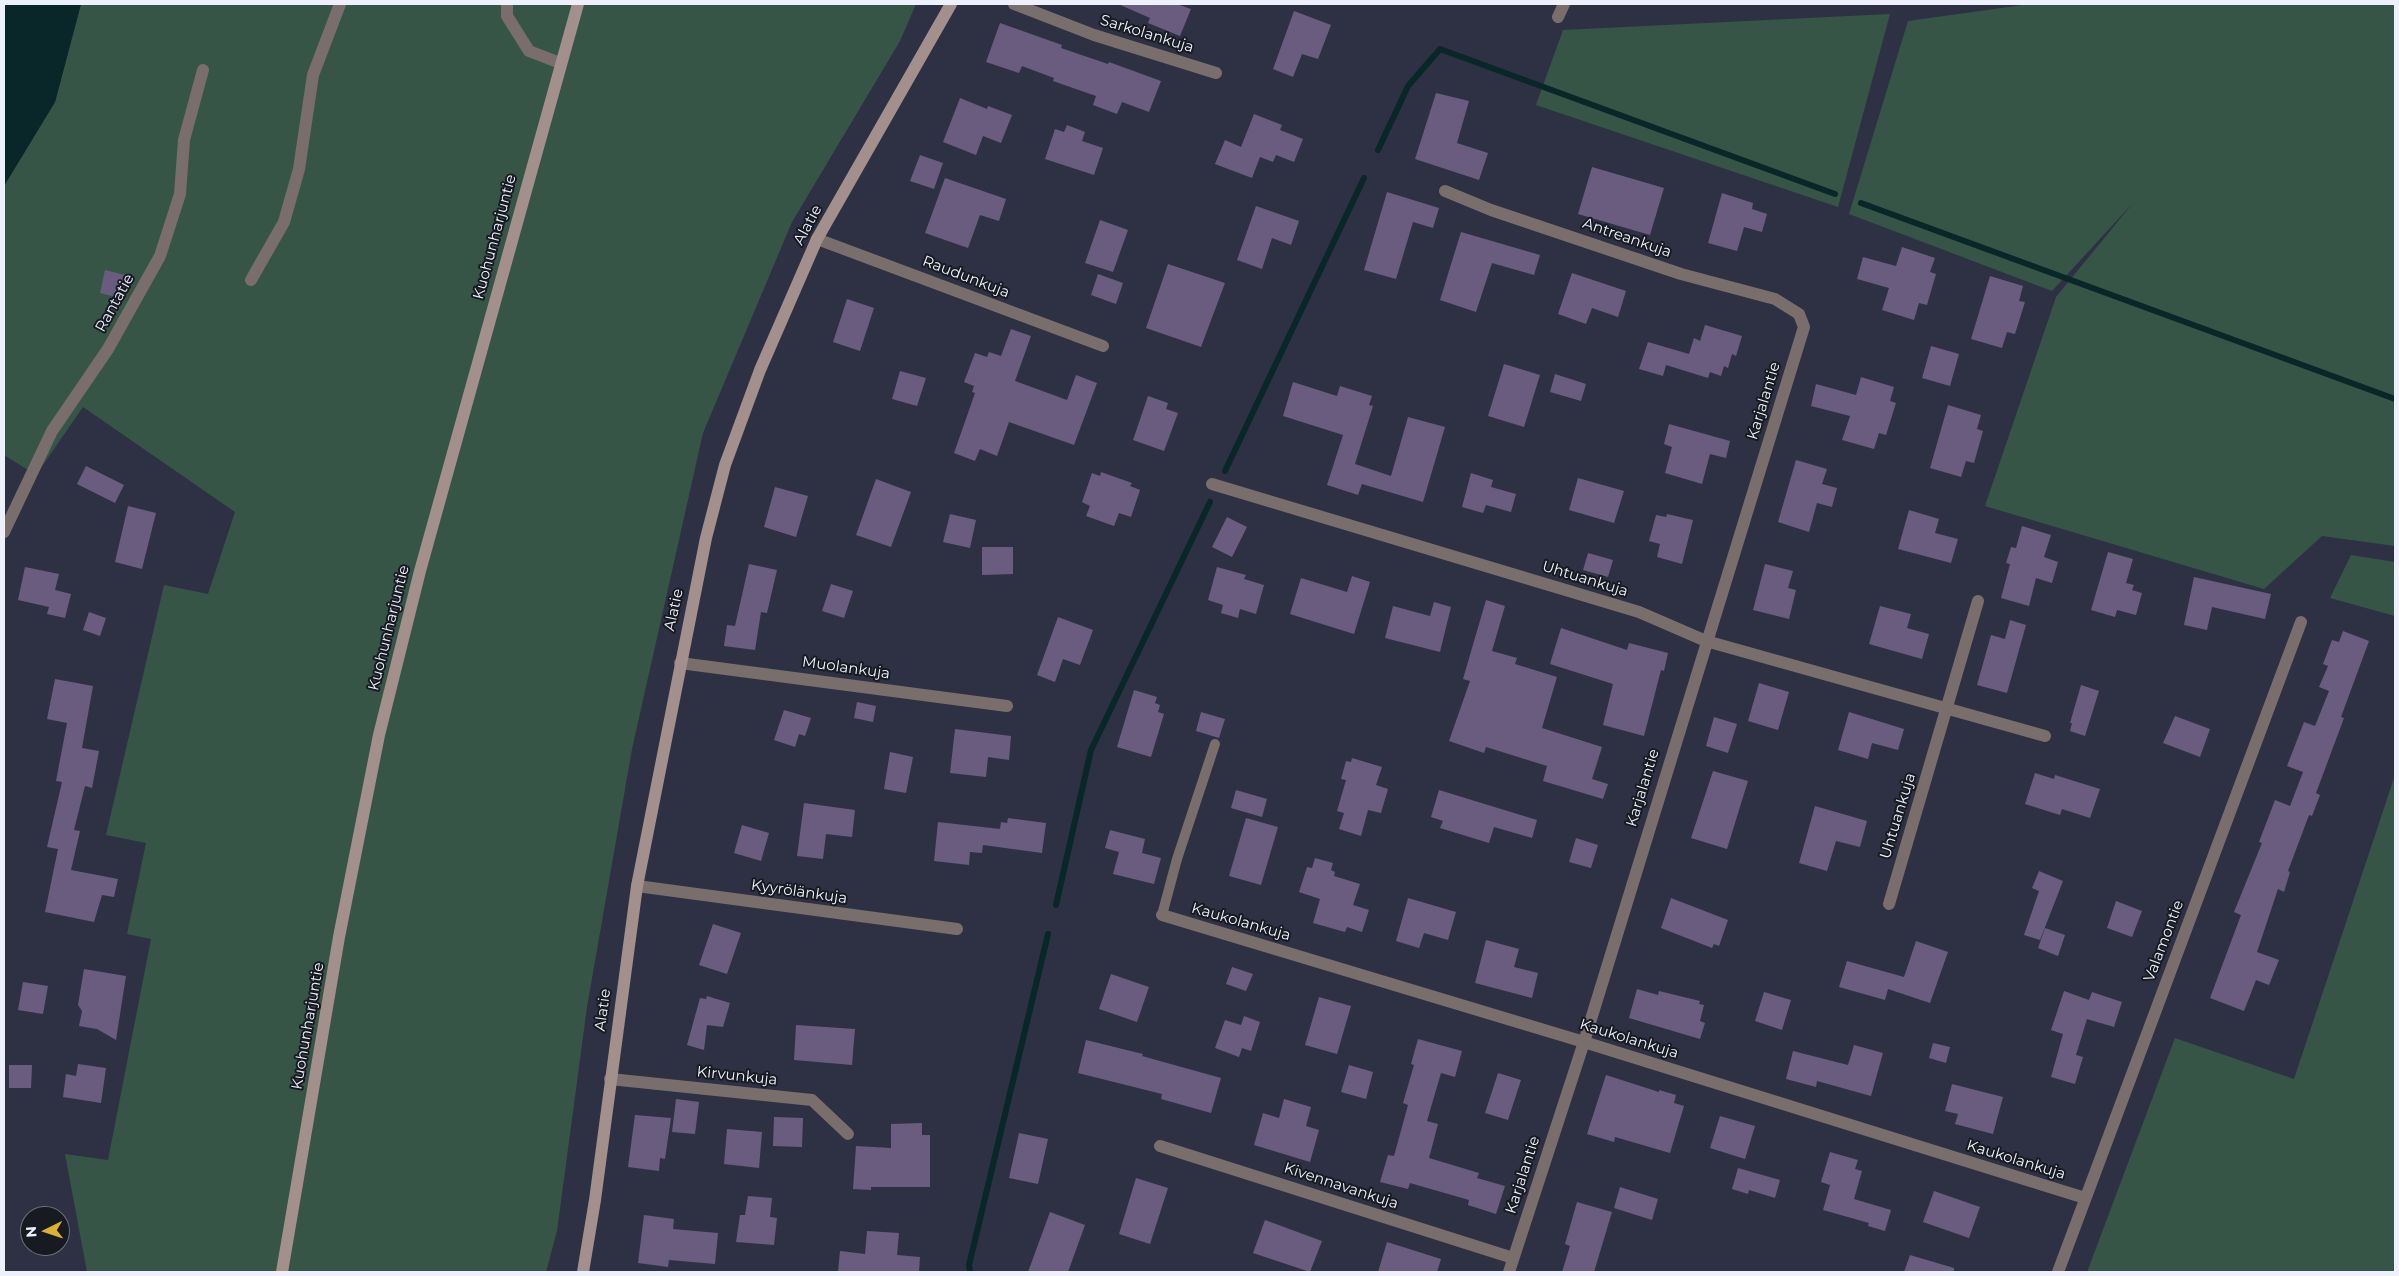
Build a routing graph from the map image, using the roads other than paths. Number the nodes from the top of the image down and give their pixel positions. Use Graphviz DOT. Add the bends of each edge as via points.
graph roads {
  1 [pos="340,4"];
  2 [pos="507,4"];
  3 [pos="578,4"];
  4 [pos="951,4"];
  5 [pos="1014,4"];
  6 [pos="1564,4"];
  7 [pos="1558,18"];
  8 [pos="560,64"];
  9 [pos="203,70"];
  10 [pos="1216,72"];
  11 [pos="1445,191"];
  12 [pos="817,239"];
  13 [pos="251,280"];
  14 [pos="1799,314"];
  15 [pos="1103,346"];
  16 [pos="1212,484"];
  17 [pos="4,532"];
  18 [pos="1978,601"];
  19 [pos="2302,622"];
  20 [pos="1706,641"];
  21 [pos="680,663"];
  22 [pos="1007,706"];
  23 [pos="1947,708"];
  24 [pos="2045,736"];
  25 [pos="1215,744"];
  26 [pos="637,886"];
  27 [pos="1889,904"];
  28 [pos="1162,915"];
  29 [pos="958,929"];
  30 [pos="1584,1042"];
  31 [pos="610,1079"];
  32 [pos="848,1134"];
  33 [pos="1160,1146"];
  34 [pos="2086,1198"];
  35 [pos="1513,1258"];
  36 [pos="282,1272"];
  37 [pos="583,1272"];
  38 [pos="1509,1272"];
  39 [pos="2058,1272"];
  1 -- 13 [label="street" via="313,75 299,169 284,222"];
  2 -- 8 [label="street" via="507,16 529,52"];
  3 -- 8 [label="street, Kuohunharjuntie"];
  4 -- 12 [label="street, Alatie"];
  5 -- 10 [label="street, Sarkolankuja" via="1094,34"];
  6 -- 7 [label="street"];
  8 -- 36 [label="street, Kuohunharjuntie" via="420,571 379,735 339,937"];
  9 -- 17 [label="street, Rantatie" via="184,140 180,194 160,256 108,349 52,431"];
  11 -- 14 [label="street, Antreankuja" via="1681,274 1775,299"];
  12 -- 15 [label="street, Raudunkuja"];
  12 -- 21 [label="street, Alatie" via="760,370 725,465"];
  14 -- 20 [label="street, Karjalantie" via="1804,327"];
  16 -- 20 [label="street, Uhtuankuja" via="1639,612"];
  18 -- 23 [label="street, Uhtuankuja"];
  19 -- 34 [label="street, Valamontie"];
  20 -- 23 [label="street, Uhtuankuja"];
  20 -- 30 [label="street, Karjalantie"];
  21 -- 22 [label="street, Muolankuja"];
  21 -- 26 [label="street, Alatie"];
  23 -- 24 [label="street, Uhtuankuja"];
  23 -- 27 [label="street, Uhtuankuja"];
  25 -- 28 [label="lane"];
  26 -- 29 [label="street, Kyyrölänkuja"];
  26 -- 31 [label="street, Alatie"];
  28 -- 30 [label="street, Kaukolankuja"];
  30 -- 34 [label="street, Kaukolankuja"];
  30 -- 35 [label="street, Karjalantie"];
  31 -- 32 [label="street, Kirvunkuja" via="812,1100"];
  31 -- 37 [label="street, Alatie"];
  33 -- 35 [label="street, Kivennavankuja"];
  34 -- 39 [label="street, Valamontie"];
  35 -- 38 [label="street, Karjalantie"];
}
